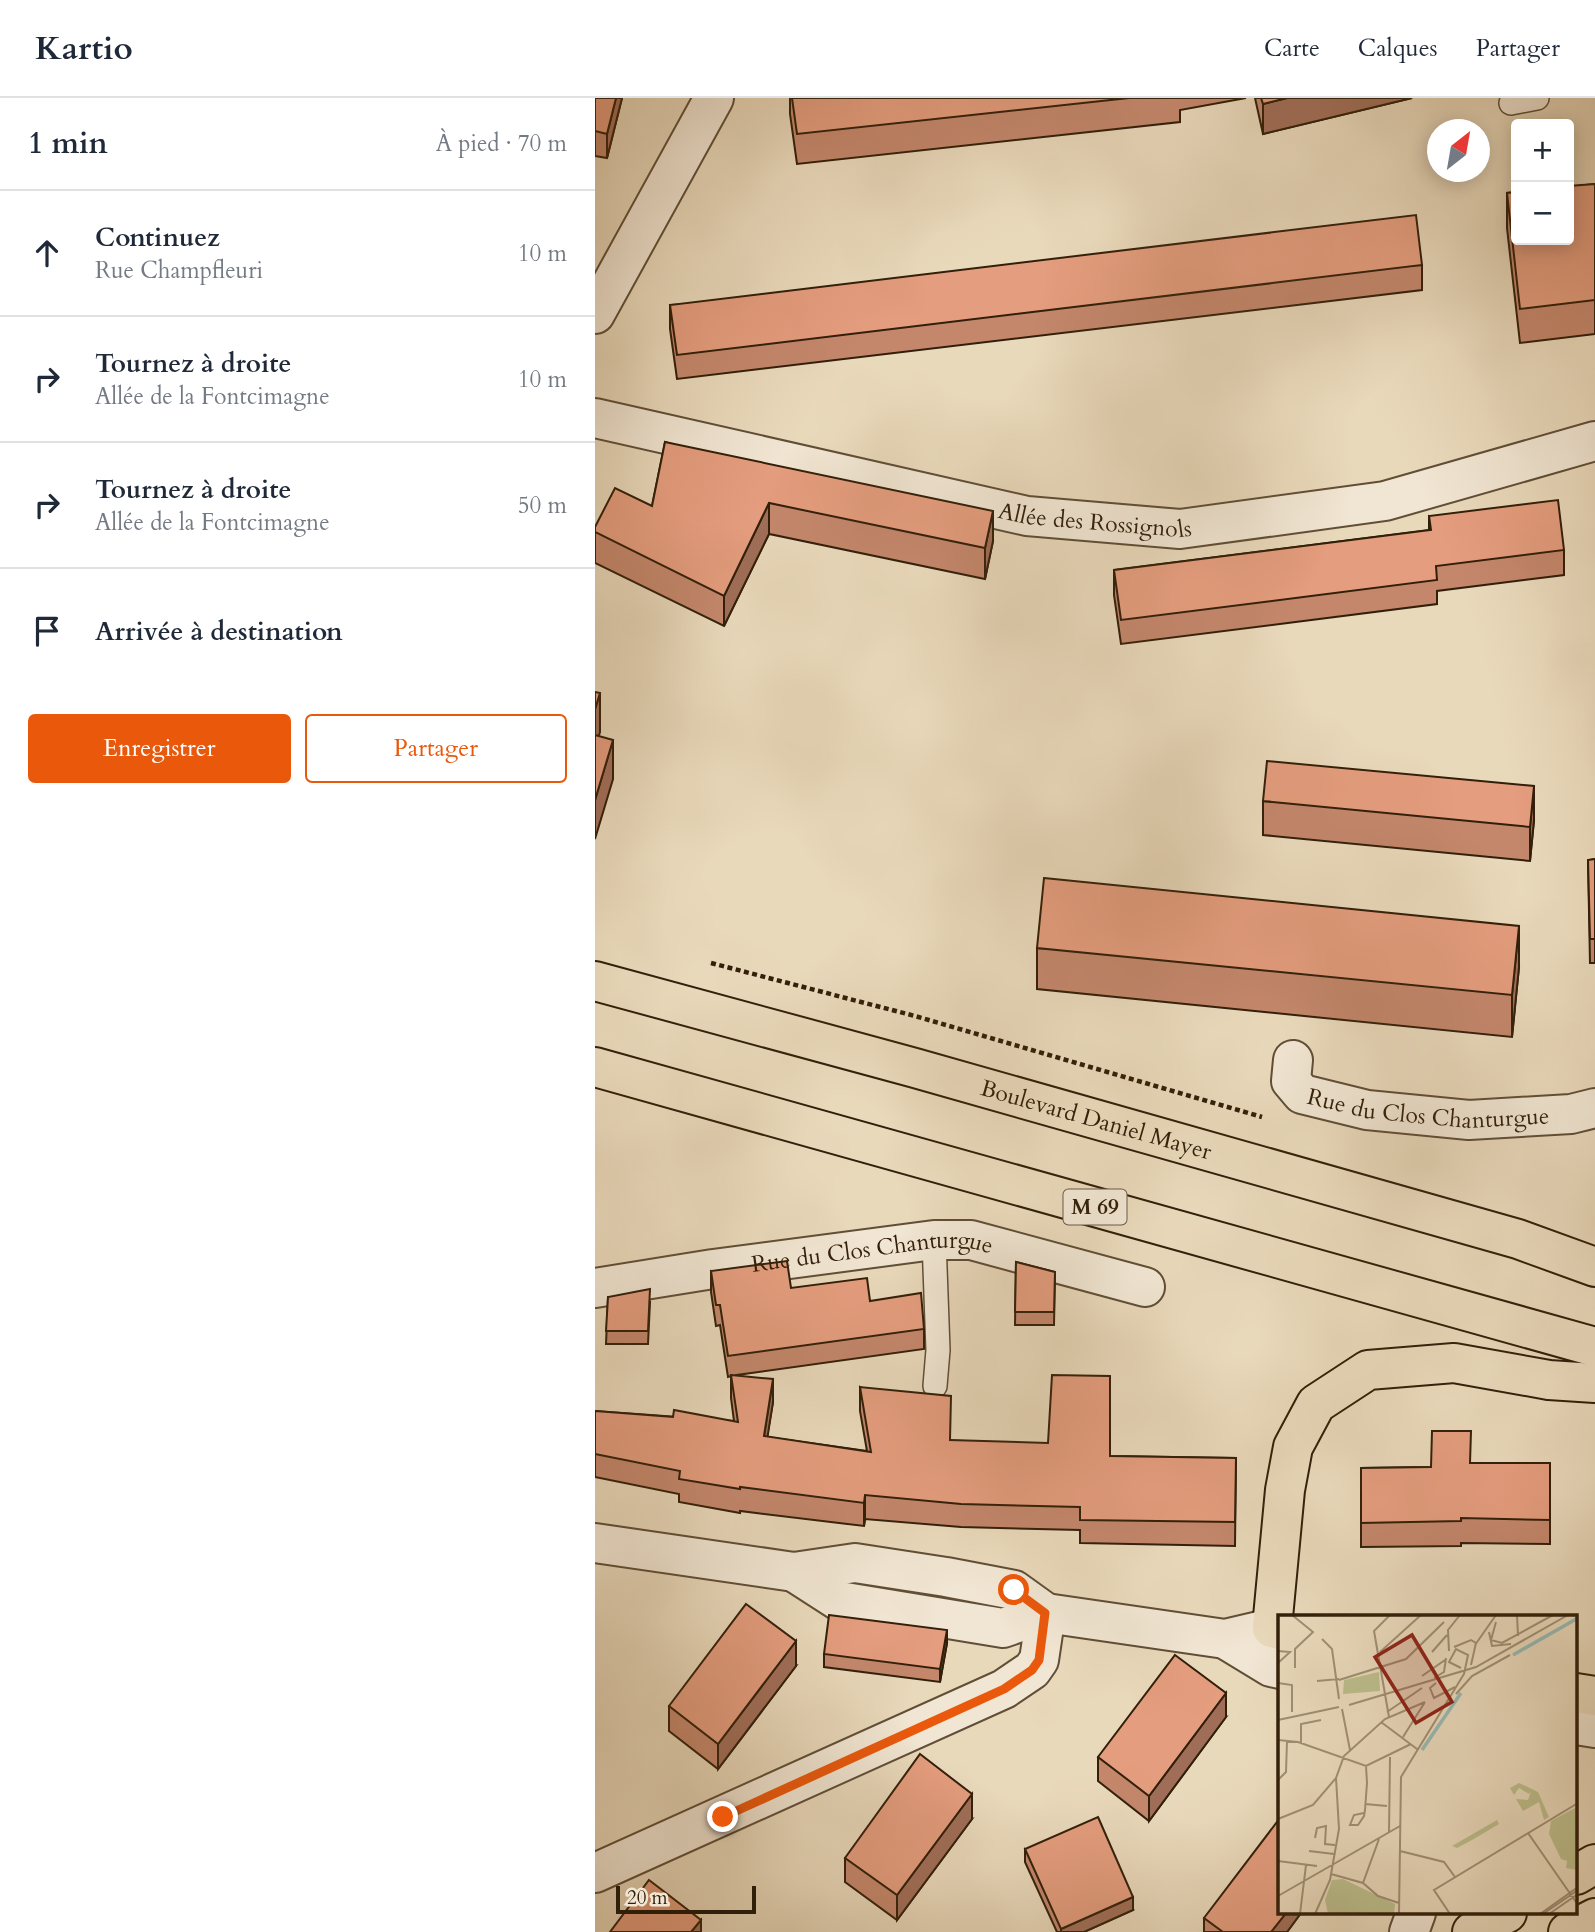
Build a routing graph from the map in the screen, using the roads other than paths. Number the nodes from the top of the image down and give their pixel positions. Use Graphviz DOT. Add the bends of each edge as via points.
graph roads {
  1 [pos="714,98"];
  2 [pos="1537,98"];
  3 [pos="1511,103"];
  4 [pos="595,314"];
  5 [pos="595,418"];
  6 [pos="1595,441"];
  7 [pos="595,981"];
  8 [pos="1293,1060"];
  9 [pos="595,1067"];
  10 [pos="1595,1108"];
  11 [pos="1518,1239"];
  12 [pos="934,1240"];
  13 [pos="1595,1240"];
  14 [pos="1595,1266"];
  15 [pos="1145,1287"];
  16 [pos="595,1288"];
  17 [pos="1595,1347"];
  18 [pos="1595,1383"];
  19 [pos="935,1386"];
  20 [pos="595,1543"];
  21 [pos="1045,1613"];
  22 [pos="1276,1629"];
  23 [pos="1225,1639"];
  24 [pos="1278,1669"];
  25 [pos="1577,1693"];
  26 [pos="1595,1696"];
  27 [pos="1577,1725"];
  28 [pos="1595,1728"];
  29 [pos="1595,1864"];
  30 [pos="595,1873"];
  31 [pos="1577,1874"];
  32 [pos="1416,1914"];
  33 [pos="1505,1914"];
  34 [pos="1595,1918"];
  35 [pos="1409,1932"];
  36 [pos="1472,1932"];
  37 [pos="1568,1932"];
  1 -- 4 [label="street"];
  2 -- 3 [label="lane"];
  5 -- 6 [label="street, Allée des Rossignols" via="1027,516 1181,529 1385,501"];
  7 -- 11 [label="main road, Boulevard Daniel Mayer"];
  8 -- 10 [label="street, Rue du Clos Chanturgue" via="1291,1081 1302,1094 1367,1110 1469,1120 1571,1114"];
  9 -- 17 [label="main road, M 69"];
  11 -- 13 [label="main road"];
  11 -- 14 [label="main road, Boulevard Daniel Mayer"];
  12 -- 15 [label="street, Rue du Clos Chanturgue" via="971,1240"];
  12 -- 16 [label="street, Rue du Clos Chanturgue"];
  12 -- 19 [label="lane"];
  18 -- 22 [label="main road" via="1454,1363 1368,1370 1316,1404 1293,1447 1285,1490"];
  20 -- 21 [label="street" via="794,1572 855,1563 946,1577 1014,1590"];
  21 -- 23 [label="street"];
  21 -- 30 [label="street" via="1039,1660 1004,1689"];
  22 -- 23 [label="street"];
  23 -- 24 [label="street"];
  25 -- 26 [label="main road"];
  27 -- 28 [label="street"];
  29 -- 31 [label="main road"];
  32 -- 35 [label="street"];
  33 -- 36 [label="main road"];
  34 -- 37 [label="main road"];
}
